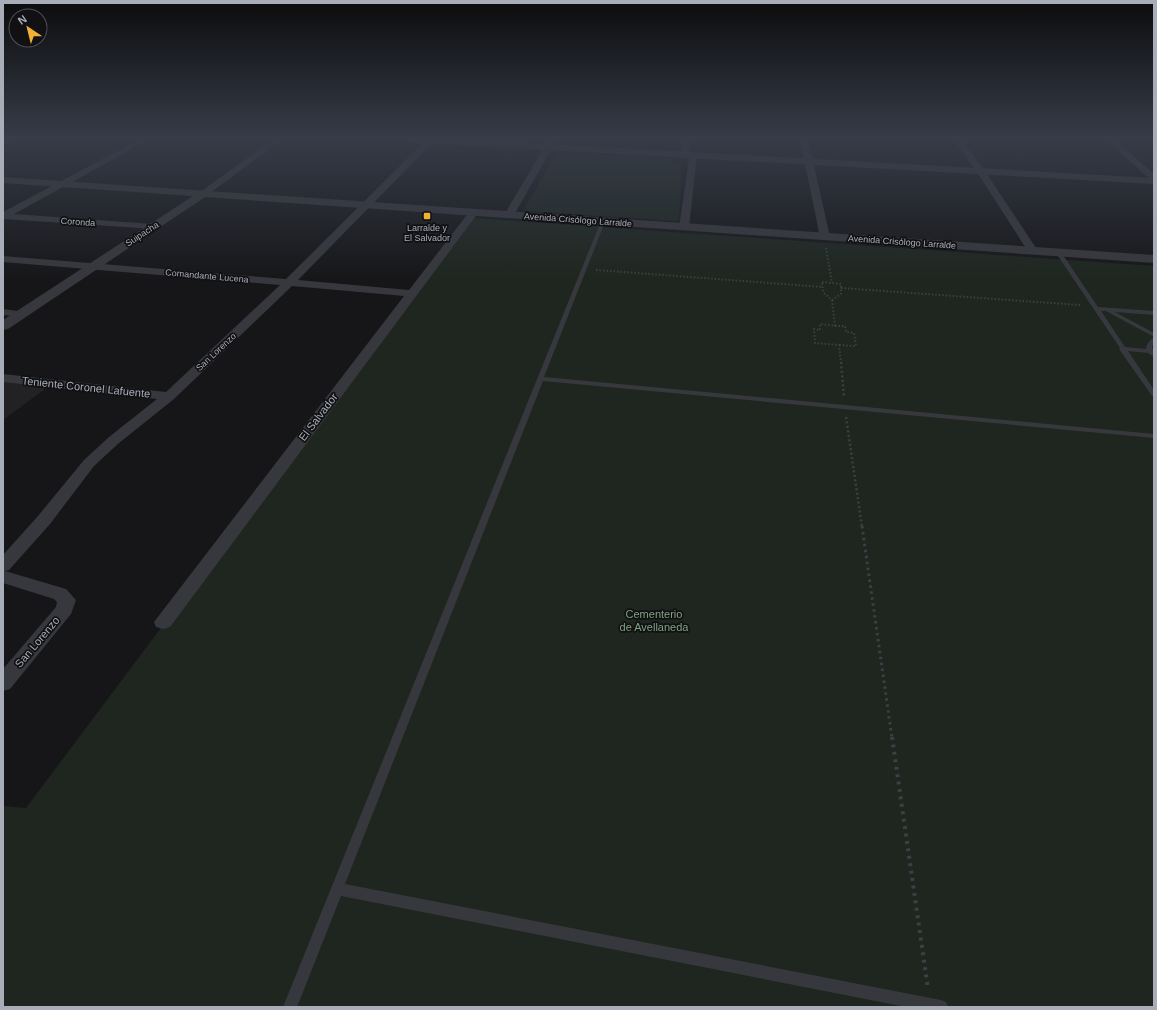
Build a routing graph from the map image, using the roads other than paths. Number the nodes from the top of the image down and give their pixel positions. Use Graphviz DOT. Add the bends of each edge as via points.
graph roads {
  1 [pos="59,186"];
  2 [pos="93,186"];
  3 [pos="214,186"];
  4 [pos="386,186"];
  5 [pos="526,186"];
  6 [pos="687,186"];
  7 [pos="814,186"];
  8 [pos="991,186"];
  9 [pos="203,194"];
  10 [pos="367,205"];
  11 [pos="473,213"];
  12 [pos="509,215"];
  13 [pos="3,216"];
  14 [pos="601,225"];
  15 [pos="152,227"];
  16 [pos="684,227"];
  17 [pos="825,237"];
  18 [pos="1033,251"];
  19 [pos="1061,257"];
  20 [pos="3,259"];
  21 [pos="1154,259"];
  22 [pos="92,266"];
  23 [pos="289,283"];
  24 [pos="411,293"];
  25 [pos="1095,308"];
  26 [pos="1107,310"];
  27 [pos="3,312"];
  28 [pos="1154,313"];
  29 [pos="21,314"];
  30 [pos="3,326"];
  31 [pos="1154,335"];
  32 [pos="1154,340"];
  33 [pos="1122,348"];
  34 [pos="1152,353"];
  35 [pos="3,378"];
  36 [pos="541,379"];
  37 [pos="1153,392"];
  38 [pos="169,396"];
  39 [pos="1154,436"];
  40 [pos="3,566"];
  41 [pos="3,577"];
  42 [pos="163,622"];
  43 [pos="3,683"];
  44 [pos="338,889"];
  45 [pos="934,1006"];
  46 [pos="290,1007"];
  1 -- 13 [label="street"];
  2 -- 9 [label="street, Avenida Crisólogo Larralde"];
  3 -- 9 [label="street, Suipacha"];
  4 -- 10 [label="street, San Lorenzo"];
  5 -- 12 [label="street"];
  6 -- 16 [label="street"];
  7 -- 17 [label="street"];
  8 -- 18 [label="street"];
  9 -- 10 [label="street, Avenida Crisólogo Larralde"];
  9 -- 15 [label="street, Suipacha"];
  10 -- 11 [label="street, Avenida Crisólogo Larralde"];
  10 -- 23 [label="street, San Lorenzo"];
  11 -- 12 [label="street, Avenida Crisólogo Larralde"];
  11 -- 24 [label="street, El Salvador"];
  12 -- 14 [label="street, Avenida Crisólogo Larralde"];
  13 -- 15 [label="street, Coronda"];
  14 -- 16 [label="street, Avenida Crisólogo Larralde"];
  14 -- 36 [label="lane"];
  15 -- 22 [label="street, Suipacha"];
  16 -- 17 [label="street, Avenida Crisólogo Larralde"];
  17 -- 18 [label="street, Avenida Crisólogo Larralde"];
  18 -- 19 [label="street, Avenida Crisólogo Larralde"];
  19 -- 21 [label="street, Avenida Crisólogo Larralde"];
  19 -- 25 [label="lane"];
  20 -- 22 [label="street, Comandante Lucena"];
  22 -- 23 [label="street, Comandante Lucena"];
  22 -- 29 [label="street, Suipacha"];
  23 -- 24 [label="street, Comandante Lucena"];
  23 -- 38 [label="street, San Lorenzo"];
  24 -- 42 [label="street, El Salvador"];
  25 -- 26 [label="lane"];
  25 -- 33 [label="lane"];
  26 -- 28 [label="lane"];
  26 -- 31 [label="lane"];
  27 -- 29 [label="street"];
  29 -- 30 [label="street, Suipacha"];
  32 -- 34 [label="lane" via="1150,346"];
  33 -- 34 [label="lane"];
  33 -- 37 [label="lane"];
  35 -- 38 [label="street, Teniente Coronel Lafuente"];
  36 -- 39 [label="lane"];
  36 -- 44 [label="lane"];
  38 -- 40 [label="street, San Lorenzo" via="89,463"];
  41 -- 43 [label="street, San Lorenzo" via="60,594 67,600 65,609"];
  44 -- 45 [label="lane"];
  44 -- 46 [label="lane"];
}
